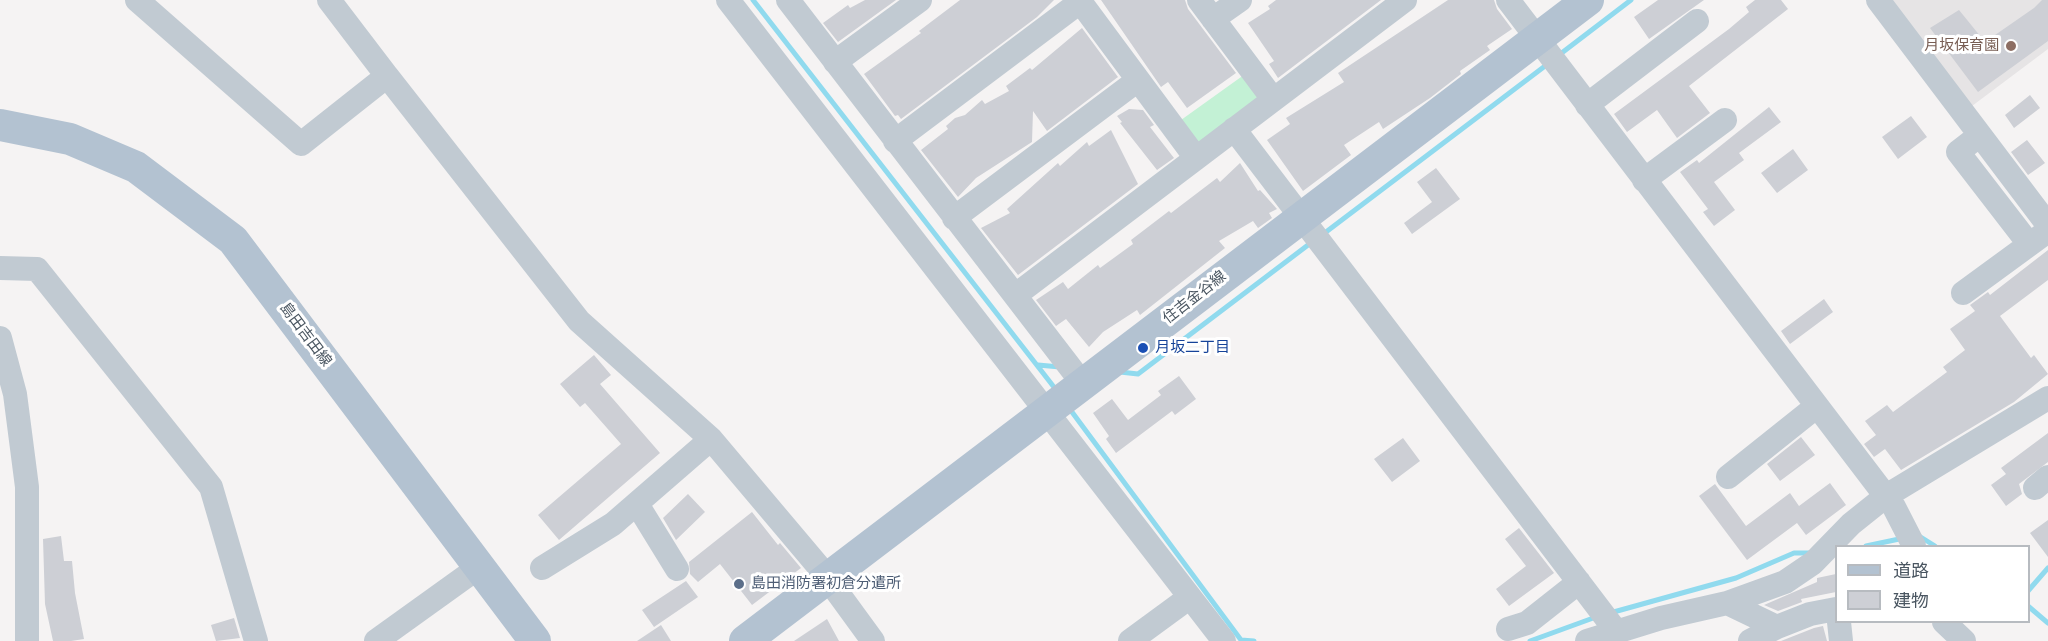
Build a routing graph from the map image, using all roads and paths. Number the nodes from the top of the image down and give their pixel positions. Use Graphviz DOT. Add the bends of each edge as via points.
graph roads {
  1 [pos="137,0"];
  2 [pos="329,0"];
  3 [pos="728,0"];
  4 [pos="788,0"];
  5 [pos="920,0"];
  6 [pos="1199,0"];
  7 [pos="1240,0"];
  8 [pos="1405,0"];
  9 [pos="1508,0"];
  10 [pos="1588,0"];
  11 [pos="1878,0"];
  12 [pos="1079,1"];
  13 [pos="1214,20"];
  14 [pos="1697,21"];
  15 [pos="1548,53"];
  16 [pos="835,62"];
  17 [pos="387,76"];
  18 [pos="1138,80"];
  19 [pos="1273,99"];
  20 [pos="1587,105"];
  21 [pos="1725,120"];
  22 [pos="0,125"];
  23 [pos="1234,129"];
  24 [pos="1980,135"];
  25 [pos="895,141"];
  26 [pos="1196,158"];
  27 [pos="1644,180"];
  28 [pos="954,218"];
  29 [pos="2048,225"];
  30 [pos="1311,232"];
  31 [pos="2038,237"];
  32 [pos="0,268"];
  33 [pos="1963,293"];
  34 [pos="1017,294"];
  35 [pos="0,338"];
  36 [pos="1074,385"];
  37 [pos="7,395"];
  38 [pos="2048,398"];
  39 [pos="1816,406"];
  40 [pos="711,439"];
  41 [pos="1728,477"];
  42 [pos="1886,496"];
  43 [pos="637,504"];
  44 [pos="1909,537"];
  45 [pos="479,567"];
  46 [pos="542,568"];
  47 [pos="677,569"];
  48 [pos="827,577"];
  49 [pos="1579,582"];
  50 [pos="1190,597"];
  51 [pos="1727,603"];
  52 [pos="1835,609"];
  53 [pos="1839,623"];
  54 [pos="1946,623"];
  55 [pos="1960,623"];
  56 [pos="1614,627"];
  57 [pos="1777,627"];
  58 [pos="1508,629"];
  59 [pos="27,641"];
  60 [pos="256,641"];
  61 [pos="376,641"];
  62 [pos="535,641"];
  63 [pos="745,641"];
  64 [pos="873,641"];
  65 [pos="1130,641"];
  66 [pos="1224,641"];
  67 [pos="1587,641"];
  68 [pos="1750,641"];
  69 [pos="1841,641"];
  70 [pos="1964,641"];
  71 [pos="1974,641"];
  1 -- 17 [label="street" via="300,144"];
  2 -- 17 [label="street"];
  3 -- 36 [label="street"];
  4 -- 16 [label="street"];
  5 -- 16 [label="street"];
  6 -- 13 [label="street"];
  7 -- 13 [label="street"];
  8 -- 19 [label="street"];
  9 -- 15 [label="street"];
  10 -- 15 [label="main road, 住吉金谷線"];
  11 -- 24 [label="street"];
  12 -- 18 [label="street"];
  12 -- 25 [label="street"];
  13 -- 19 [label="street"];
  14 -- 20 [label="street"];
  15 -- 20 [label="street"];
  15 -- 30 [label="main road, 住吉金谷線"];
  16 -- 25 [label="street"];
  17 -- 40 [label="street" via="579,321"];
  18 -- 26 [label="street"];
  18 -- 28 [label="street"];
  19 -- 23 [label="street"];
  20 -- 27 [label="street"];
  21 -- 27 [label="street"];
  22 -- 45 [label="main road, 島田吉田線" via="70,138 136,167 233,240"];
  23 -- 26 [label="street"];
  23 -- 30 [label="street"];
  24 -- 29 [label="street"];
  24 -- 31 [label="street" via="1958,152"];
  25 -- 28 [label="street"];
  26 -- 34 [label="street"];
  27 -- 39 [label="street"];
  28 -- 34 [label="street"];
  30 -- 36 [label="main road, 住吉金谷線"];
  30 -- 49 [label="street"];
  31 -- 33 [label="street"];
  32 -- 60 [label="street" via="37,269 211,487"];
  34 -- 36 [label="street"];
  35 -- 37 [label="street"];
  36 -- 48 [label="main road, 住吉金谷線"];
  36 -- 50 [label="street"];
  37 -- 59 [label="street" via="27,487"];
  38 -- 42 [label="street"];
  39 -- 41 [label="street"];
  39 -- 42 [label="street"];
  40 -- 43 [label="street"];
  40 -- 48 [label="street"];
  42 -- 44 [label="street"];
  42 -- 51 [label="street" via="1851,524 1813,563 1785,582"];
  43 -- 46 [label="street" via="613,524"];
  43 -- 47 [label="street"];
  45 -- 61 [label="street"];
  45 -- 62 [label="main road, 島田吉田線"];
  48 -- 63 [label="main road, 住吉金谷線"];
  48 -- 64 [label="street"];
  49 -- 56 [label="street"];
  49 -- 58 [label="street" via="1527,623"];
  50 -- 65 [label="street"];
  50 -- 66 [label="street"];
  51 -- 56 [label="street"];
  51 -- 57 [label="street"];
  52 -- 57 [label="street"];
  53 -- 69 [label="street"];
  54 -- 70 [label="street"];
  55 -- 71 [label="street"];
  56 -- 67 [label="street"];
  57 -- 68 [label="street"];
}
